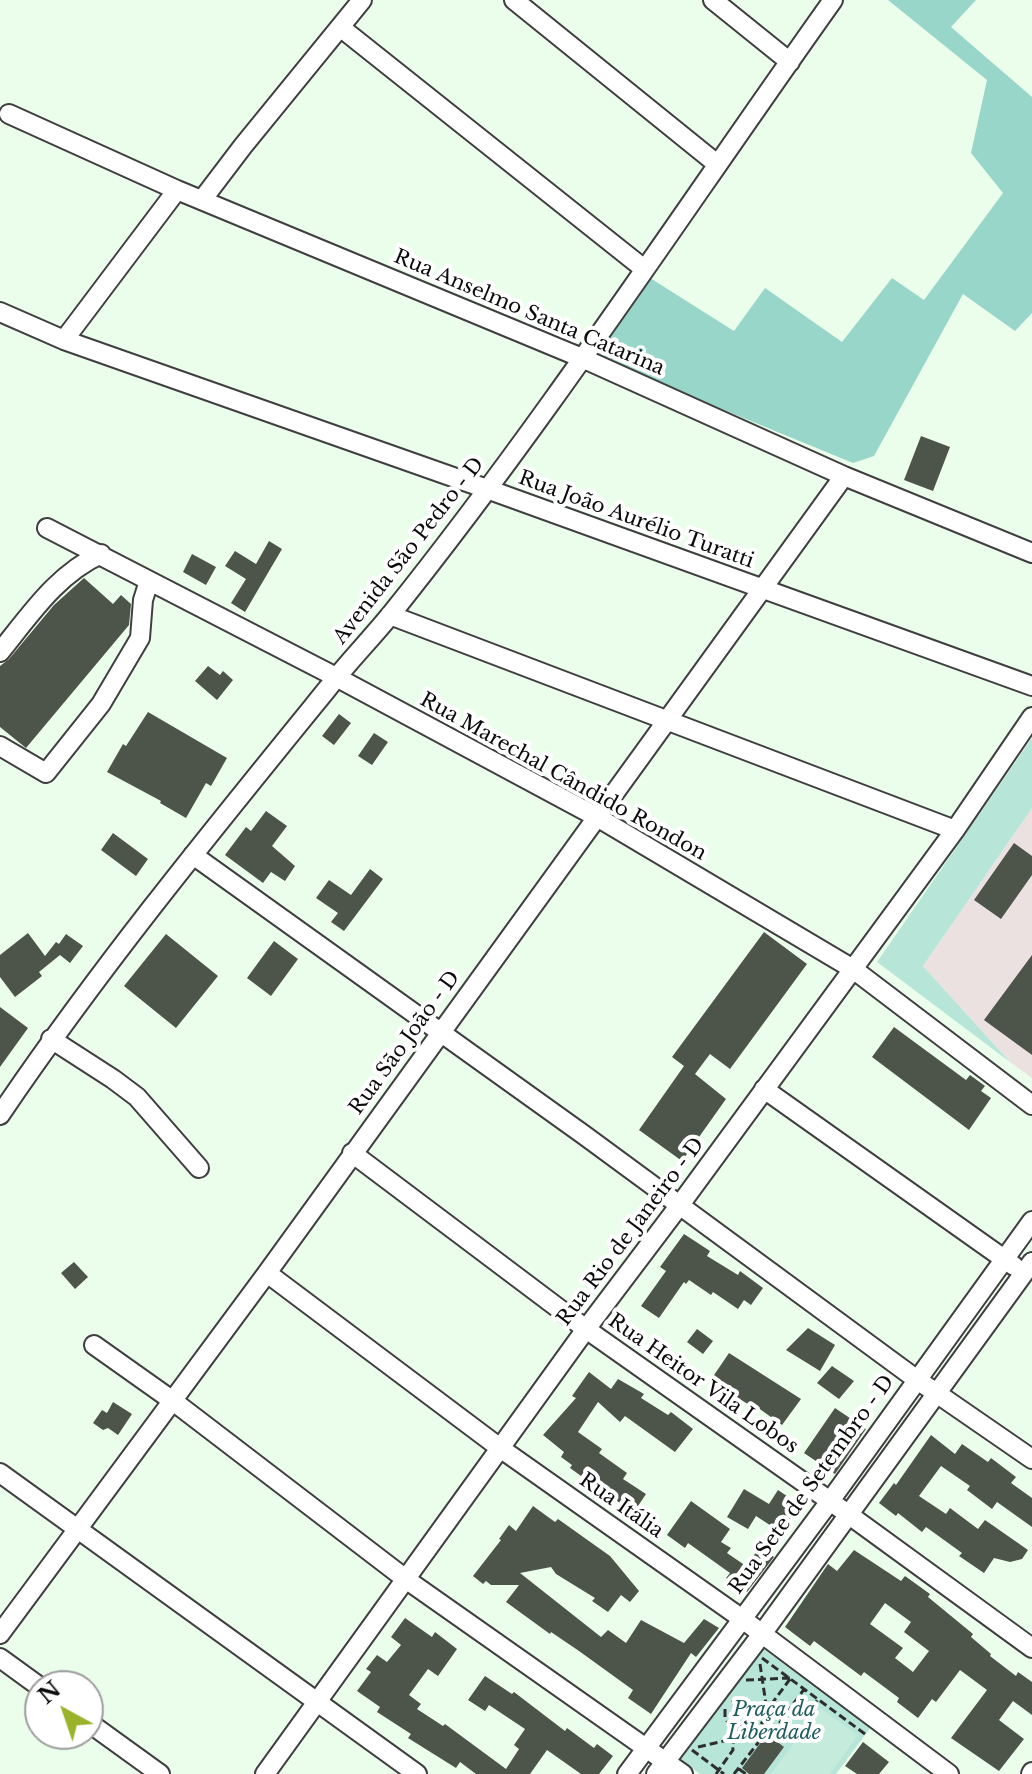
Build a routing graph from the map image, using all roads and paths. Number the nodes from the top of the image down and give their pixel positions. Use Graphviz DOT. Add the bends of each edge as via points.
graph roads {
  1 [pos="362,0"];
  2 [pos="514,0"];
  3 [pos="713,0"];
  4 [pos="833,0"];
  5 [pos="340,27"];
  6 [pos="790,62"];
  7 [pos="9,114"];
  8 [pos="717,164"];
  9 [pos="177,190"];
  10 [pos="202,200"];
  11 [pos="643,268"];
  12 [pos="0,312"];
  13 [pos="64,340"];
  14 [pos="582,358"];
  15 [pos="844,476"];
  16 [pos="487,489"];
  17 [pos="47,528"];
  18 [pos="1032,553"];
  19 [pos="101,554"];
  20 [pos="149,581"];
  21 [pos="764,591"];
  22 [pos="390,615"];
  23 [pos="0,652"];
  24 [pos="336,677"];
  25 [pos="1032,686"];
  26 [pos="1032,717"];
  27 [pos="668,720"];
  28 [pos="0,746"];
  29 [pos="597,817"];
  30 [pos="955,830"];
  31 [pos="193,855"];
  32 [pos="853,969"];
  33 [pos="441,1031"];
  34 [pos="51,1039"];
  35 [pos="764,1089"];
  36 [pos="1032,1105"];
  37 [pos="0,1115"];
  38 [pos="352,1153"];
  39 [pos="199,1168"];
  40 [pos="679,1206"];
  41 [pos="1032,1221"];
  42 [pos="1004,1259"];
  43 [pos="1029,1272"];
  44 [pos="267,1273"];
  45 [pos="586,1329"];
  46 [pos="94,1345"];
  47 [pos="916,1379"];
  48 [pos="938,1393"];
  49 [pos="173,1401"];
  50 [pos="500,1448"];
  51 [pos="1032,1459"];
  52 [pos="0,1473"];
  53 [pos="830,1501"];
  54 [pos="848,1514"];
  55 [pos="78,1531"];
  56 [pos="407,1580"];
  57 [pos="741,1618"];
  58 [pos="0,1634"];
  59 [pos="762,1634"];
  60 [pos="1032,1648"];
  61 [pos="0,1658"];
  62 [pos="24,1675"];
  63 [pos="790,1678"];
  64 [pos="741,1680"];
  65 [pos="762,1680"];
  66 [pos="810,1682"];
  67 [pos="805,1689"];
  68 [pos="818,1699"];
  69 [pos="318,1701"];
  70 [pos="813,1707"];
  71 [pos="767,1710"];
  72 [pos="755,1718"];
  73 [pos="782,1720"];
  74 [pos="773,1732"];
  75 [pos="104,1734"];
  76 [pos="865,1734"];
  77 [pos="734,1737"];
  78 [pos="647,1747"];
  79 [pos="660,1767"];
  80 [pos="739,1769"];
  81 [pos="718,1772"];
  82 [pos="160,1774"];
  83 [pos="265,1774"];
  84 [pos="417,1774"];
  85 [pos="627,1774"];
  86 [pos="683,1774"];
  87 [pos="724,1774"];
  88 [pos="734,1774"];
  89 [pos="746,1774"];
  90 [pos="949,1774"];
  1 -- 5 [label="street"];
  2 -- 8 [label="street"];
  3 -- 6 [label="street"];
  4 -- 6 [label="street, Avenida São Pedro - D"];
  5 -- 10 [label="street"];
  5 -- 11 [label="street"];
  6 -- 8 [label="street, Avenida São Pedro - D" via="746,135"];
  7 -- 9 [label="street, Rua Anselmo Santa Catarina"];
  8 -- 11 [label="street, Avenida São Pedro - D"];
  9 -- 10 [label="street, Rua Anselmo Santa Catarina"];
  9 -- 13 [label="street"];
  10 -- 14 [label="street, Rua Anselmo Santa Catarina"];
  11 -- 14 [label="street, Avenida São Pedro - D"];
  12 -- 13 [label="street, Rua João Aurélio Turatti"];
  13 -- 16 [label="street, Rua João Aurélio Turatti"];
  14 -- 15 [label="street, Rua Anselmo Santa Catarina"];
  14 -- 16 [label="street, Avenida São Pedro - D"];
  15 -- 18 [label="street, Rua Anselmo Santa Catarina"];
  15 -- 21 [label="street, Rua São João - D"];
  16 -- 21 [label="street, Rua João Aurélio Turatti"];
  16 -- 22 [label="street, Avenida São Pedro - D"];
  17 -- 19 [label="street, Rua Marechal Cândido Rondon"];
  19 -- 20 [label="street, Rua Marechal Cândido Rondon"];
  19 -- 23 [label="street" via="79,564 52,590"];
  20 -- 24 [label="street, Rua Marechal Cândido Rondon"];
  20 -- 28 [label="street" via="140,638 101,704 46,773"];
  21 -- 25 [label="street, Rua João Aurélio Turatti"];
  21 -- 27 [label="street, Rua São João - D"];
  22 -- 24 [label="street, Avenida São Pedro - D"];
  22 -- 27 [label="street"];
  24 -- 29 [label="street, Rua Marechal Cândido Rondon"];
  24 -- 31 [label="street, Avenida São Pedro - D"];
  26 -- 30 [label="street, Rua Rio de Janeiro - D"];
  27 -- 29 [label="street, Rua São João - D"];
  27 -- 30 [label="street"];
  29 -- 32 [label="street, Rua Marechal Cândido Rondon"];
  29 -- 33 [label="street, Rua São João - D"];
  30 -- 32 [label="street, Rua Rio de Janeiro - D"];
  31 -- 33 [label="street"];
  31 -- 34 [label="street, Avenida São Pedro - D"];
  32 -- 35 [label="street, Rua Rio de Janeiro - D"];
  32 -- 36 [label="street, Rua Marechal Cândido Rondon"];
  33 -- 38 [label="street, Rua São João - D"];
  33 -- 40 [label="street"];
  34 -- 37 [label="street, Avenida São Pedro - D"];
  34 -- 39 [label="street" via="137,1097"];
  35 -- 40 [label="street, Rua Rio de Janeiro - D"];
  35 -- 42 [label="street"];
  38 -- 44 [label="street, Rua São João - D"];
  38 -- 45 [label="street, Rua Heitor Vila Lobos"];
  40 -- 45 [label="street, Rua Rio de Janeiro - D"];
  40 -- 47 [label="street"];
  41 -- 42 [label="street, Rua Sete de Setembro - D"];
  42 -- 43 [label="street"];
  42 -- 47 [label="street, Rua Sete de Setembro - D"];
  43 -- 48 [label="street"];
  44 -- 49 [label="street, Rua São João - D"];
  44 -- 50 [label="street, Rua Itália"];
  45 -- 50 [label="street, Rua Rio de Janeiro - D"];
  45 -- 53 [label="street, Rua Heitor Vila Lobos"];
  46 -- 49 [label="street"];
  47 -- 48 [label="street"];
  47 -- 53 [label="street, Rua Sete de Setembro - D"];
  48 -- 51 [label="street"];
  48 -- 54 [label="street"];
  49 -- 55 [label="street, Rua São João - D"];
  49 -- 56 [label="street"];
  50 -- 56 [label="street, Rua Rio de Janeiro - D"];
  50 -- 57 [label="street, Rua Itália"];
  52 -- 55 [label="street"];
  53 -- 54 [label="street, Rua Heitor Vila Lobos"];
  53 -- 57 [label="street, Rua Sete de Setembro - D"];
  54 -- 59 [label="street"];
  54 -- 60 [label="street, Rua Heitor Vila Lobos"];
  55 -- 58 [label="street, Rua São João - D"];
  55 -- 69 [label="street"];
  56 -- 69 [label="street, Rua Rio de Janeiro - D"];
  56 -- 78 [label="street"];
  57 -- 59 [label="street, Rua Itália"];
  57 -- 78 [label="street, Rua Sete de Setembro - D"];
  59 -- 79 [label="street"];
  59 -- 90 [label="street, Rua Itália"];
  61 -- 62 [label="street"];
  63 -- 65 [label="path"];
  63 -- 65 [label="path" via="758,1655"];
  63 -- 67 [label="path"];
  63 -- 71 [label="path"];
  64 -- 65 [label="path"];
  65 -- 71 [label="path"];
  66 -- 67 [label="path"];
  67 -- 68 [label="path"];
  67 -- 73 [label="path"];
  68 -- 70 [label="path"];
  68 -- 76 [label="path"];
  69 -- 83 [label="street, Rua Rio de Janeiro - D"];
  69 -- 84 [label="street"];
  71 -- 72 [label="path"];
  71 -- 73 [label="path"];
  72 -- 74 [label="path"];
  72 -- 77 [label="path" via="748,1717"];
  72 -- 77 [label="path" via="730,1698 725,1717"];
  73 -- 74 [label="path"];
  74 -- 80 [label="path" via="768,1730"];
  75 -- 82 [label="street"];
  77 -- 81 [label="path" via="733,1750"];
  77 -- 81 [label="path" via="690,1748"];
  78 -- 79 [label="street"];
  78 -- 85 [label="street, Rua Sete de Setembro - D"];
  79 -- 86 [label="street"];
  80 -- 88 [label="path"];
  80 -- 89 [label="path"];
  81 -- 87 [label="path"];
}
